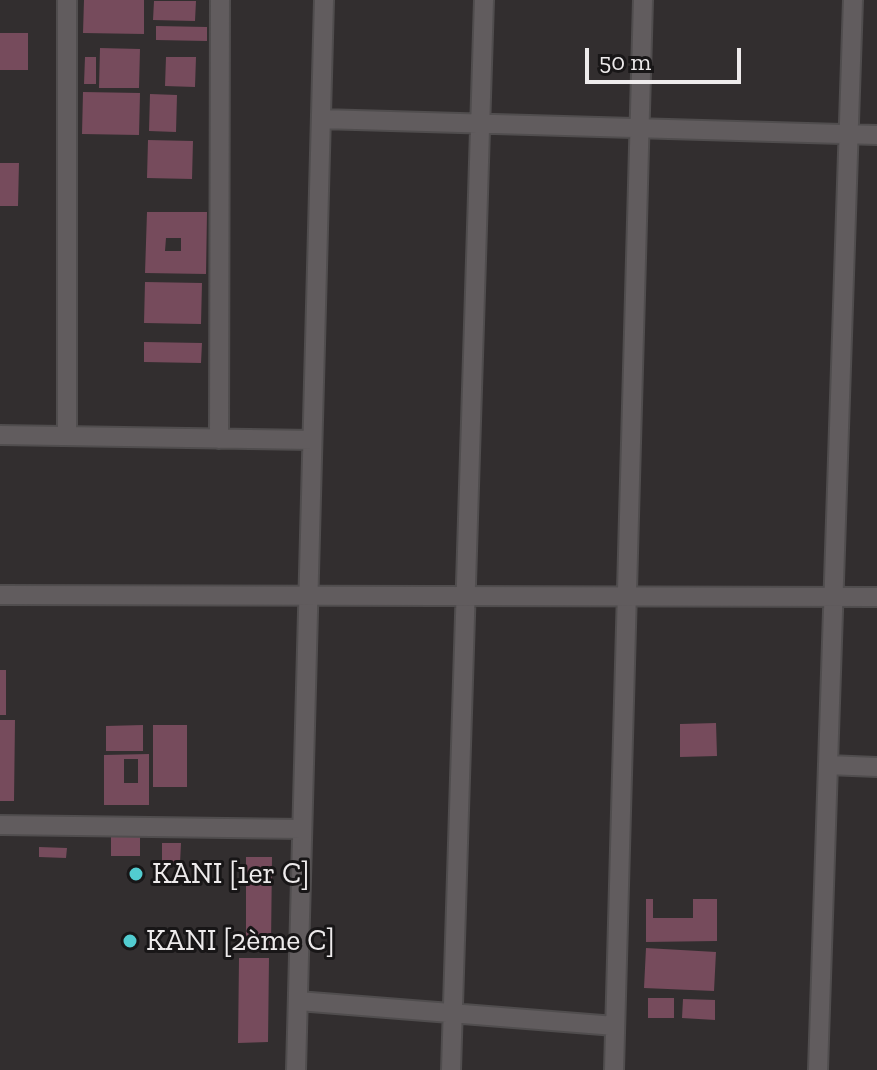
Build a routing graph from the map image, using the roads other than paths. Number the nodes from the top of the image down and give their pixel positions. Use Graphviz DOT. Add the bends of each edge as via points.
graph roads {
  1 [pos="67,0"];
  2 [pos="220,0"];
  3 [pos="324,0"];
  4 [pos="484,0"];
  5 [pos="643,0"];
  6 [pos="853,0"];
  7 [pos="321,119"];
  8 [pos="479,123"];
  9 [pos="639,128"];
  10 [pos="849,134"];
  11 [pos="877,135"];
  12 [pos="0,435"];
  13 [pos="67,436"];
  14 [pos="219,439"];
  15 [pos="312,440"];
  16 [pos="0,595"];
  17 [pos="308,595"];
  18 [pos="466,595"];
  19 [pos="627,596"];
  20 [pos="833,596"];
  21 [pos="877,597"];
  22 [pos="828,765"];
  23 [pos="877,767"];
  24 [pos="0,825"];
  25 [pos="302,829"];
  26 [pos="298,1001"];
  27 [pos="454,1014"];
  28 [pos="615,1026"];
  29 [pos="296,1070"];
  30 [pos="451,1070"];
  31 [pos="614,1070"];
  32 [pos="818,1070"];
  1 -- 13 [label="street"];
  2 -- 14 [label="street"];
  3 -- 7 [label="street"];
  4 -- 8 [label="street"];
  5 -- 9 [label="street"];
  6 -- 10 [label="street"];
  7 -- 8 [label="street"];
  7 -- 15 [label="street"];
  8 -- 9 [label="street"];
  8 -- 18 [label="street"];
  9 -- 10 [label="street"];
  9 -- 19 [label="street"];
  10 -- 11 [label="street"];
  10 -- 20 [label="street"];
  12 -- 13 [label="street"];
  13 -- 14 [label="street"];
  14 -- 15 [label="street"];
  15 -- 17 [label="street"];
  16 -- 17 [label="street"];
  17 -- 18 [label="street"];
  17 -- 25 [label="street"];
  18 -- 19 [label="street"];
  18 -- 27 [label="street"];
  19 -- 20 [label="street"];
  19 -- 28 [label="street"];
  20 -- 21 [label="street"];
  20 -- 22 [label="street"];
  22 -- 23 [label="street"];
  22 -- 32 [label="street"];
  24 -- 25 [label="street"];
  25 -- 26 [label="street"];
  26 -- 27 [label="street"];
  26 -- 29 [label="street"];
  27 -- 28 [label="street"];
  27 -- 30 [label="street"];
  28 -- 31 [label="street"];
}
